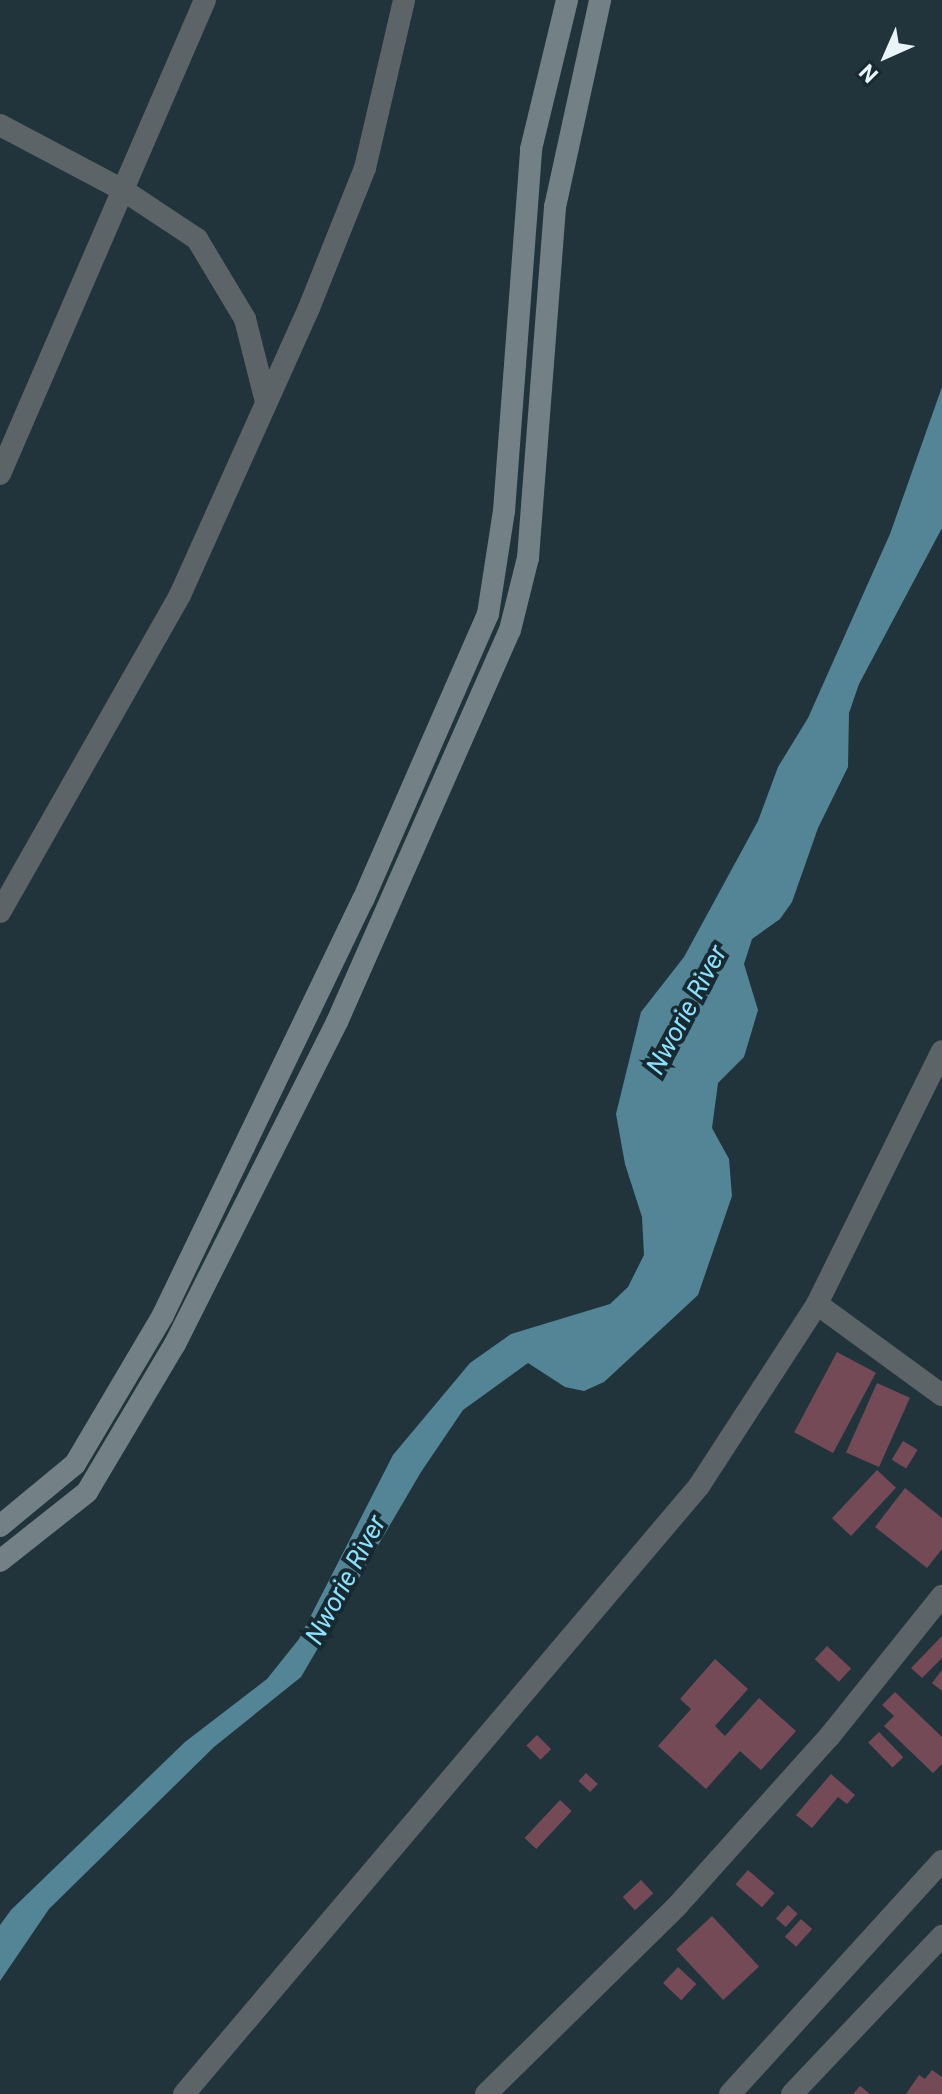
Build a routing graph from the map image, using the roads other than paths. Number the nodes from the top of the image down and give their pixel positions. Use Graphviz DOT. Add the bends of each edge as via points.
graph roads {
  1 [pos="205,0"];
  2 [pos="404,0"];
  3 [pos="567,0"];
  4 [pos="600,0"];
  5 [pos="0,125"];
  6 [pos="123,190"];
  7 [pos="266,402"];
  8 [pos="0,474"];
  9 [pos="0,912"];
  10 [pos="940,1060"];
  11 [pos="817,1304"];
  12 [pos="942,1395"];
  13 [pos="0,1526"];
  14 [pos="0,1561"];
  15 [pos="942,1596"];
  16 [pos="942,1861"];
  17 [pos="942,1936"];
  18 [pos="184,2094"];
  19 [pos="486,2094"];
  20 [pos="730,2094"];
  21 [pos="792,2094"];
  1 -- 6 [label="street"];
  2 -- 7 [label="street" via="365,168"];
  3 -- 13 [label="main road" via="531,149 509,384 504,511 488,614 363,900 163,1315 75,1464"];
  4 -- 14 [label="main road" via="555,207 528,558 510,630 337,1022 175,1344 87,1492"];
  5 -- 6 [label="street"];
  6 -- 7 [label="street" via="197,239 229,286 245,319"];
  6 -- 8 [label="street"];
  7 -- 9 [label="street" via="180,595"];
  10 -- 11 [label="street"];
  11 -- 12 [label="street"];
  11 -- 18 [label="street" via="699,1486"];
  15 -- 19 [label="street" via="829,1737 678,1905"];
  16 -- 20 [label="street"];
  17 -- 21 [label="street"];
}
